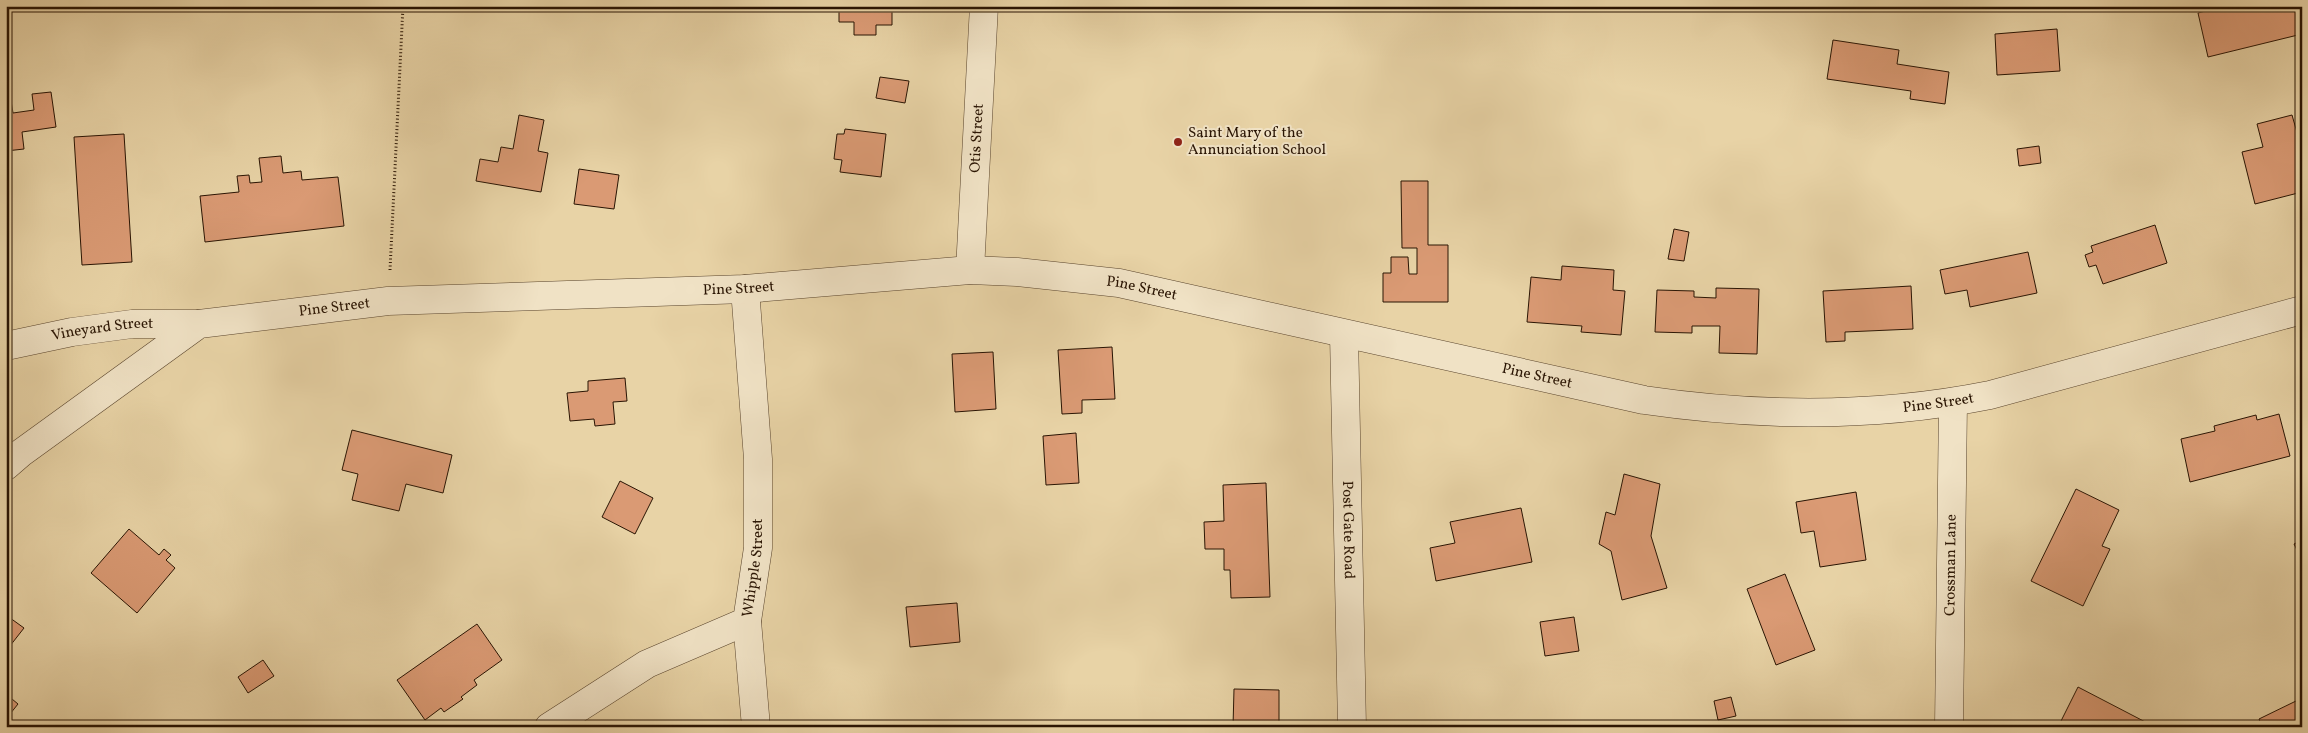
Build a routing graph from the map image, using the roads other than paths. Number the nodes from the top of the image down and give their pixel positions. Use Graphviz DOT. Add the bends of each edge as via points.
graph roads {
  1 [pos="984,6"];
  2 [pos="970,270"];
  3 [pos="745,289"];
  4 [pos="2302,310"];
  5 [pos="199,324"];
  6 [pos="1344,334"];
  7 [pos="6,346"];
  8 [pos="1953,402"];
  9 [pos="6,466"];
  10 [pos="747,621"];
  11 [pos="549,727"];
  12 [pos="756,727"];
  13 [pos="1352,727"];
  14 [pos="1949,727"];
  1 -- 2 [label="street, Otis Street"];
  2 -- 3 [label="street, Pine Street"];
  2 -- 6 [label="street, Pine Street" via="1119,283"];
  3 -- 5 [label="street, Pine Street" via="388,301"];
  3 -- 10 [label="street, Whipple Street" via="758,459 758,548"];
  4 -- 8 [label="street, Pine Street" via="2024,386"];
  5 -- 7 [label="street, Vineyard Street" via="132,324"];
  5 -- 9 [label="street, Pine Street"];
  6 -- 8 [label="street, Pine Street" via="1644,400 1708,409 1810,413"];
  6 -- 13 [label="street, Post Gate Road"];
  8 -- 14 [label="street, Crossman Lane"];
  10 -- 11 [label="street, Whipple Street" via="647,664"];
  10 -- 12 [label="street"];
}
